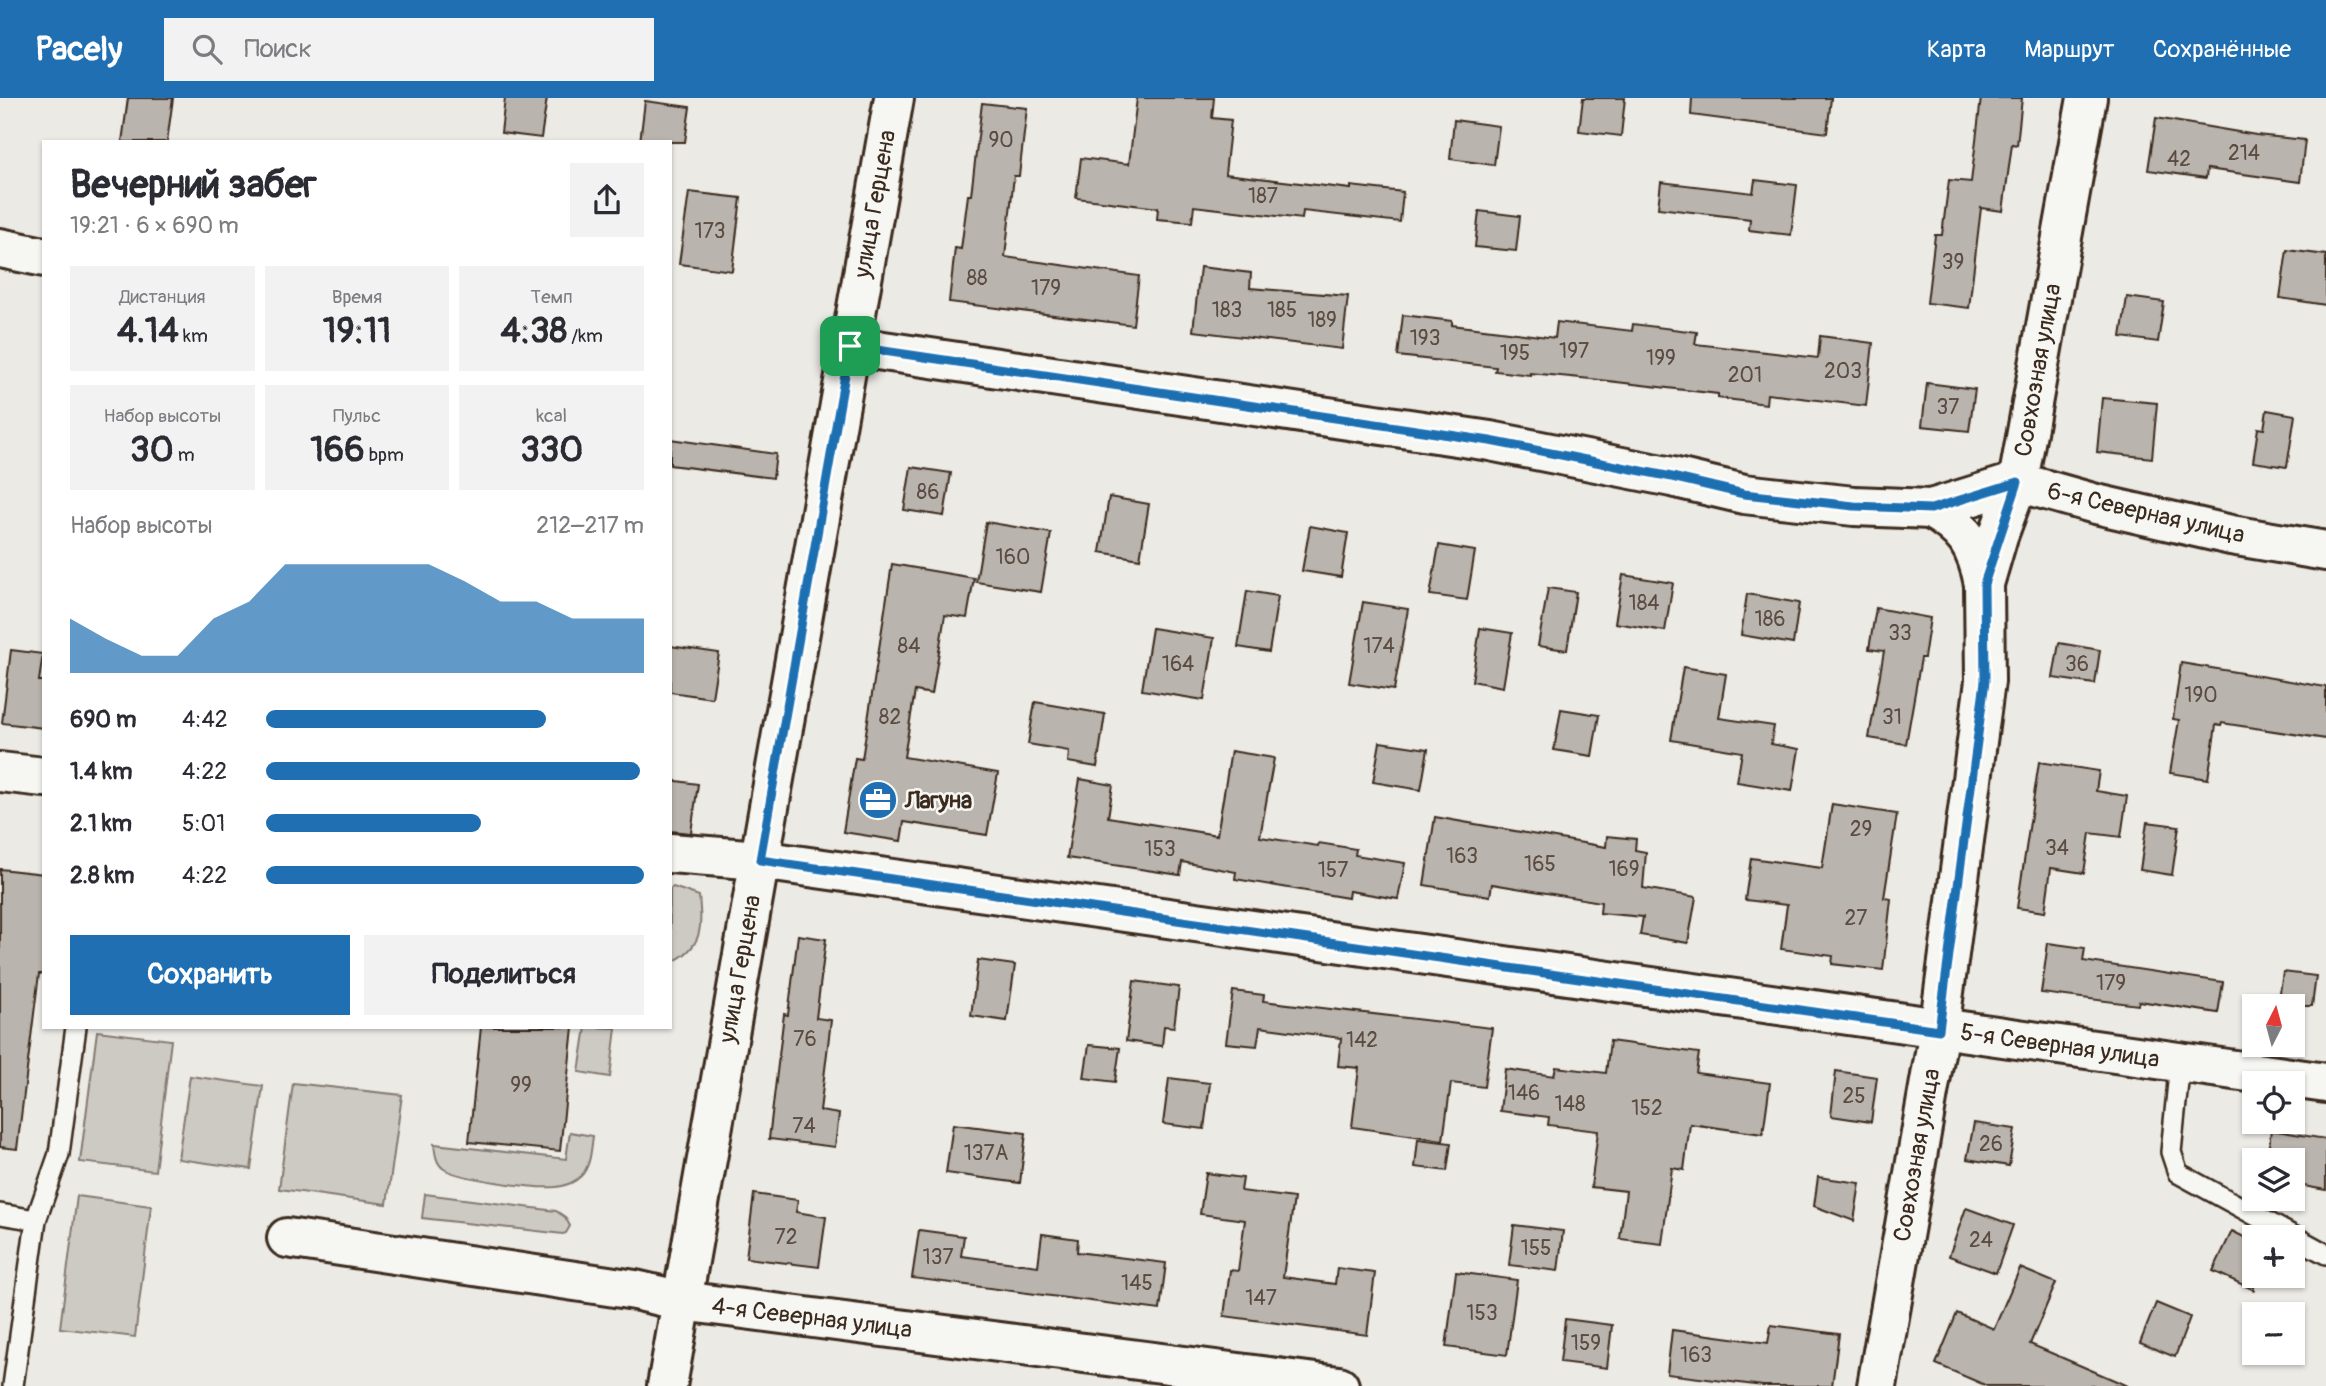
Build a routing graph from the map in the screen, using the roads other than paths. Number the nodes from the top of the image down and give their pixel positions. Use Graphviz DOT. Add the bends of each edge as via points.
graph roads {
  1 [pos="894,98"];
  2 [pos="2087,98"];
  3 [pos="0,248"];
  4 [pos="42,257"];
  5 [pos="850,346"];
  6 [pos="2018,482"];
  7 [pos="1931,509"];
  8 [pos="2326,551"];
  9 [pos="1984,584"];
  10 [pos="0,772"];
  11 [pos="42,777"];
  12 [pos="672,853"];
  13 [pos="760,860"];
  14 [pos="76,1029"];
  15 [pos="1939,1030"];
  16 [pos="2180,1062"];
  17 [pos="2326,1083"];
  18 [pos="0,1214"];
  19 [pos="36,1220"];
  20 [pos="286,1238"];
  21 [pos="2326,1254"];
  22 [pos="682,1301"];
  23 [pos="13,1386"];
  24 [pos="667,1386"];
  25 [pos="1339,1386"];
  26 [pos="1877,1386"];
  1 -- 5 [label="street, улица Герцена"];
  2 -- 6 [label="street, Совхозная улица"];
  3 -- 4 [label="street"];
  5 -- 7 [label="street, 6-я Северная улица" via="1490,441 1744,494"];
  5 -- 13 [label="street, улица Герцена"];
  6 -- 7 [label="street, 6-я Северная улица"];
  6 -- 8 [label="street, 6-я Северная улица" via="2231,535"];
  6 -- 9 [label="street, Совхозная улица"];
  7 -- 9 [label="street" via="1968,539"];
  9 -- 15 [label="street, Совхозная улица" via="1985,681"];
  10 -- 11 [label="street"];
  12 -- 13 [label="street, 5-я Северная улица"];
  13 -- 15 [label="street, 5-я Северная улица"];
  13 -- 22 [label="street, улица Герцена"];
  14 -- 19 [label="lane" via="59,1154"];
  15 -- 16 [label="street, 5-я Северная улица"];
  15 -- 26 [label="street, Совхозная улица"];
  16 -- 17 [label="street, 5-я Северная улица"];
  16 -- 21 [label="lane" via="2171,1152 2178,1173"];
  18 -- 19 [label="lane"];
  19 -- 23 [label="lane"];
  20 -- 22 [label="street, 4-я Северная улица"];
  22 -- 24 [label="street, улица Герцена"];
  22 -- 25 [label="street, 4-я Северная улица"];
}
